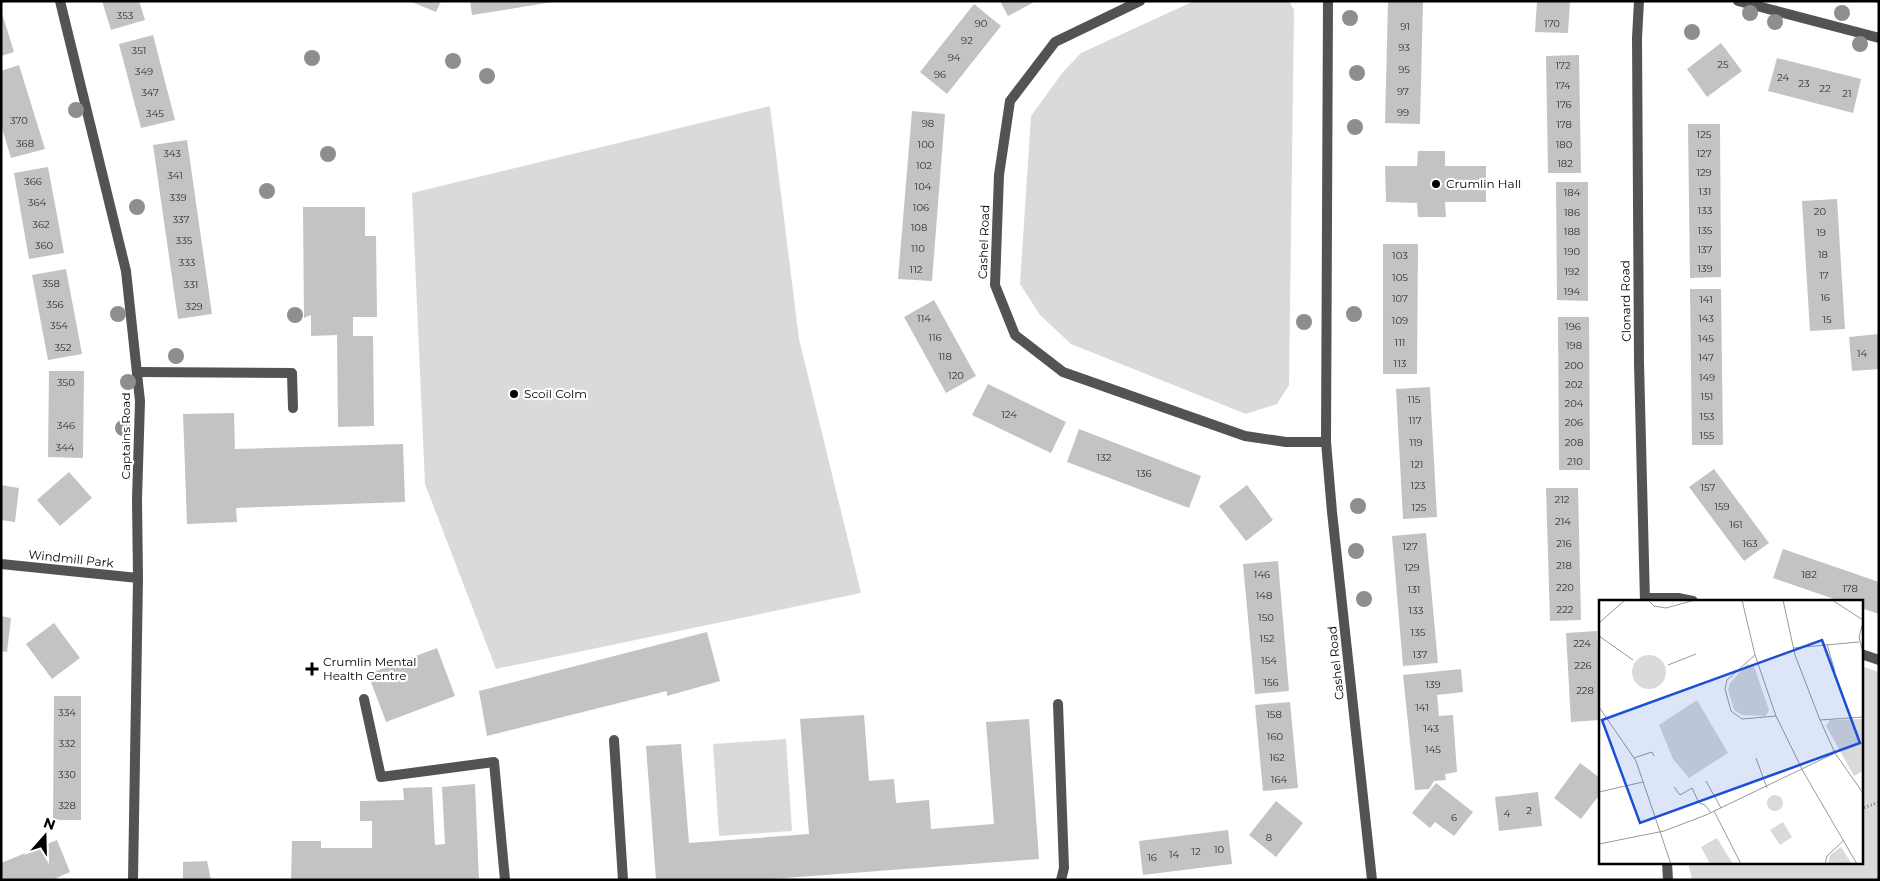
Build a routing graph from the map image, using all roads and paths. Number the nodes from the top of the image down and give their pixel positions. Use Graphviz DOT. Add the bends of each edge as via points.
graph roads {
  1 [pos="60,1"];
  2 [pos="1140,1"];
  3 [pos="1328,1"];
  4 [pos="1639,1"];
  5 [pos="1738,1"];
  6 [pos="1879,38"];
  7 [pos="137,372"];
  8 [pos="293,408"];
  9 [pos="1326,442"];
  10 [pos="1,564"];
  11 [pos="138,578"];
  12 [pos="1645,600"];
  13 [pos="1688,600"];
  14 [pos="1862,654"];
  15 [pos="1879,660"];
  16 [pos="364,699"];
  17 [pos="1058,704"];
  18 [pos="614,740"];
  19 [pos="1879,802"];
  20 [pos="1862,810"];
  21 [pos="1667,864"];
  22 [pos="133,880"];
  23 [pos="505,880"];
  24 [pos="623,880"];
  25 [pos="1061,880"];
  26 [pos="1372,880"];
  27 [pos="1668,880"];
  1 -- 7 [label="street, Captains Road" via="126,271"];
  2 -- 9 [label="street, Cashel Road" via="1055,42 1010,101 999,175 995,285 1015,334 1063,372 1245,436 1286,442"];
  3 -- 9 [label="street, Cashel Road"];
  4 -- 12 [label="street, Clonard Road" via="1636,38"];
  5 -- 6 [label="street"];
  7 -- 8 [label="street" via="292,373"];
  7 -- 11 [label="street, Captains Road" via="140,401"];
  9 -- 26 [label="street, Cashel Road"];
  10 -- 11 [label="street, Windmill Park"];
  11 -- 22 [label="street, Captains Road"];
  12 -- 13 [label="street"];
  14 -- 15 [label="street"];
  16 -- 23 [label="street" via="381,777 494,762"];
  17 -- 25 [label="street" via="1064,868"];
  18 -- 24 [label="street"];
  19 -- 20 [label="path"];
  21 -- 27 [label="street"];
}
